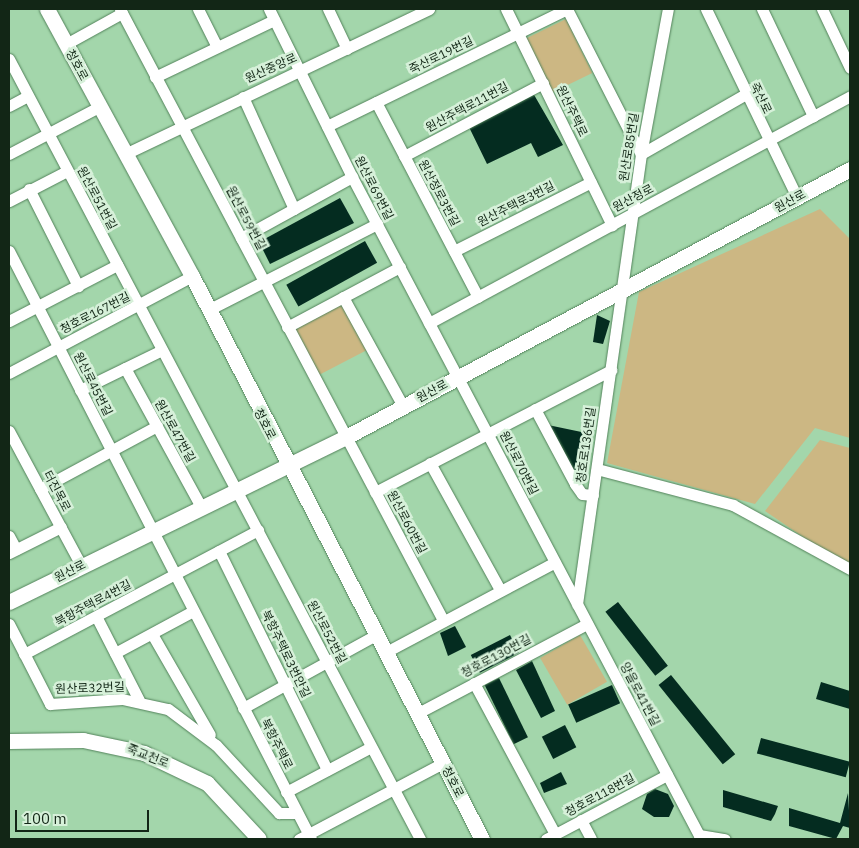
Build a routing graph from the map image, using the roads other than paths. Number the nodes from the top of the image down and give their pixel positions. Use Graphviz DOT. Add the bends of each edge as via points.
graph roads {
  1 [pos="47,9"];
  2 [pos="198,9"];
  3 [pos="269,9"];
  4 [pos="328,9"];
  5 [pos="430,9"];
  6 [pos="506,9"];
  7 [pos="567,9"];
  8 [pos="668,9"];
  9 [pos="706,9"];
  10 [pos="762,9"];
  11 [pos="822,9"];
  12 [pos="121,11"];
  13 [pos="274,20"];
  14 [pos="518,32"];
  15 [pos="66,44"];
  16 [pos="217,47"];
  17 [pos="347,49"];
  18 [pos="9,59"];
  19 [pos="850,68"];
  20 [pos="300,71"];
  21 [pos="156,77"];
  22 [pos="543,83"];
  23 [pos="744,95"];
  24 [pos="28,96"];
  25 [pos="243,96"];
  26 [pos="850,96"];
  27 [pos="376,102"];
  28 [pos="9,106"];
  29 [pos="99,107"];
  30 [pos="813,116"];
  31 [pos="180,125"];
  32 [pos="327,126"];
  33 [pos="48,135"];
  34 [pos="767,141"];
  35 [pos="9,154"];
  36 [pos="125,154"];
  37 [pos="641,154"];
  38 [pos="404,156"];
  39 [pos="850,169"];
  40 [pos="67,171"];
  41 [pos="352,177"];
  42 [pos="591,182"];
  43 [pos="29,189"];
  44 [pos="797,197"];
  45 [pos="9,201"];
  46 [pos="294,209"];
  47 [pos="633,214"];
  48 [pos="377,224"];
  49 [pos="612,225"];
  50 [pos="631,230"];
  51 [pos="241,238"];
  52 [pos="9,250"];
  53 [pos="454,251"];
  54 [pos="117,265"];
  55 [pos="400,267"];
  56 [pos="14,273"];
  57 [pos="192,276"];
  58 [pos="264,283"];
  59 [pos="78,286"];
  60 [pos="624,290"];
  61 [pos="343,297"];
  62 [pos="478,297"];
  63 [pos="37,306"];
  64 [pos="139,306"];
  65 [pos="208,310"];
  66 [pos="9,321"];
  67 [pos="429,324"];
  68 [pos="287,327"];
  69 [pos="58,347"];
  70 [pos="162,350"];
  71 [pos="125,368"];
  72 [pos="611,370"];
  73 [pos="9,372"];
  74 [pos="458,377"];
  75 [pos="80,390"];
  76 [pos="404,406"];
  77 [pos="536,409"];
  78 [pos="157,426"];
  79 [pos="9,431"];
  80 [pos="488,433"];
  81 [pos="346,437"];
  82 [pos="111,450"];
  83 [pos="430,463"];
  84 [pos="286,464"];
  85 [pos="597,469"];
  86 [pos="236,488"];
  87 [pos="40,489"];
  88 [pos="375,492"];
  89 [pos="593,496"];
  90 [pos="200,507"];
  91 [pos="60,528"];
  92 [pos="258,530"];
  93 [pos="152,531"];
  94 [pos="9,536"];
  95 [pos="12,551"];
  96 [pos="219,551"];
  97 [pos="555,562"];
  98 [pos="81,565"];
  99 [pos="850,569"];
  100 [pos="174,574"];
  101 [pos="500,590"];
  102 [pos="9,602"];
  103 [pos="577,604"];
  104 [pos="193,611"];
  105 [pos="97,618"];
  106 [pos="443,620"];
  107 [pos="9,624"];
  108 [pos="587,624"];
  109 [pos="152,634"];
  110 [pos="376,635"];
  111 [pos="386,652"];
  112 [pos="115,653"];
  113 [pos="24,654"];
  114 [pos="328,663"];
  115 [pos="474,683"];
  116 [pos="286,685"];
  117 [pos="139,700"];
  118 [pos="243,708"];
  119 [pos="418,713"];
  120 [pos="9,741"];
  121 [pos="216,745"];
  122 [pos="371,746"];
  123 [pos="443,763"];
  124 [pos="327,770"];
  125 [pos="667,776"];
  126 [pos="394,789"];
  127 [pos="286,792"];
  128 [pos="297,813"];
  129 [pos="581,820"];
  130 [pos="550,837"];
  131 [pos="700,837"];
  132 [pos="306,838"];
  133 [pos="416,838"];
  134 [pos="259,839"];
  135 [pos="482,839"];
  136 [pos="591,839"];
  137 [pos="725,839"];
  1 -- 15 [label="street, 청호로"];
  2 -- 16 [label="street"];
  3 -- 13 [label="street, 원산로69번길"];
  4 -- 17 [label="street"];
  5 -- 17 [label="street, 원산중앙로"];
  6 -- 14 [label="street, 원산주택로"];
  7 -- 14 [label="street, 죽산로19번길"];
  7 -- 37 [label="street"];
  8 -- 37 [label="street, 원산로85번길"];
  9 -- 23 [label="street, 죽산로"];
  10 -- 30 [label="street"];
  11 -- 19 [label="street"];
  12 -- 15 [label="street, 원산로59번길"];
  12 -- 21 [label="street, 원산로59번길"];
  13 -- 16 [label="street"];
  13 -- 20 [label="street, 원산로69번길"];
  14 -- 22 [label="street, 원산주택로"];
  14 -- 27 [label="street, 죽산로19번길"];
  15 -- 29 [label="street, 청호로"];
  16 -- 21 [label="street"];
  17 -- 20 [label="street, 원산중앙로"];
  18 -- 24 [label="street, 원산로51번길"];
  20 -- 25 [label="street, 원산중앙로"];
  20 -- 32 [label="street, 원산로69번길"];
  21 -- 31 [label="street, 원산로59번길"];
  22 -- 38 [label="street, 원산주택로11번길"];
  22 -- 42 [label="street, 원산주택로"];
  23 -- 34 [label="street, 죽산로"];
  23 -- 37 [label="street"];
  24 -- 28 [label="street"];
  24 -- 33 [label="street, 원산로51번길"];
  25 -- 31 [label="street, 원산중앙로"];
  25 -- 46 [label="street"];
  26 -- 30 [label="street, 원산정로"];
  27 -- 32 [label="street, 죽산로19번길"];
  27 -- 38 [label="street, 원산정로3번길"];
  29 -- 33 [label="street"];
  29 -- 36 [label="street, 청호로"];
  30 -- 34 [label="street, 원산정로"];
  31 -- 36 [label="street, 원산중앙로"];
  31 -- 51 [label="street, 원산로59번길"];
  32 -- 41 [label="street, 원산로69번길"];
  33 -- 35 [label="street"];
  33 -- 40 [label="street, 원산로51번길"];
  34 -- 44 [label="street, 죽산로"];
  34 -- 47 [label="street, 원산정로"];
  36 -- 57 [label="street, 청호로"];
  37 -- 47 [label="street, 원산로85번길"];
  38 -- 53 [label="street, 원산정로3번길"];
  39 -- 44 [label="street, 원산로"];
  40 -- 43 [label="street"];
  40 -- 54 [label="street, 원산로51번길"];
  41 -- 46 [label="street"];
  41 -- 48 [label="street, 원산로69번길"];
  42 -- 49 [label="street, 원산주택로"];
  42 -- 53 [label="street, 원산주택로3번길"];
  43 -- 45 [label="street"];
  43 -- 59 [label="street"];
  44 -- 60 [label="street, 원산로"];
  46 -- 51 [label="street"];
  47 -- 49 [label="street, 원산정로"];
  47 -- 50 [label="street, 원산로85번길"];
  48 -- 55 [label="street, 원산로69번길"];
  48 -- 58 [label="street"];
  49 -- 50 [label="street"];
  49 -- 62 [label="street, 원산정로"];
  50 -- 60 [label="street, 원산로85번길"];
  51 -- 58 [label="street, 원산로59번길"];
  52 -- 56 [label="street, 원산로45번길"];
  53 -- 62 [label="street, 원산정로3번길"];
  54 -- 59 [label="street"];
  54 -- 64 [label="street, 원산로51번길"];
  55 -- 61 [label="street"];
  55 -- 67 [label="street, 원산로69번길"];
  56 -- 63 [label="street, 원산로45번길"];
  57 -- 64 [label="street, 청호로167번길"];
  57 -- 65 [label="street, 청호로"];
  58 -- 65 [label="street"];
  58 -- 68 [label="street, 원산로59번길"];
  59 -- 63 [label="street"];
  60 -- 72 [label="street, 청호로136번길"];
  60 -- 74 [label="street, 원산로"];
  61 -- 68 [label="street"];
  61 -- 76 [label="street"];
  62 -- 67 [label="street, 원산정로"];
  63 -- 66 [label="street"];
  63 -- 69 [label="street, 원산로45번길"];
  64 -- 69 [label="street, 청호로167번길"];
  64 -- 70 [label="street, 원산로51번길"];
  65 -- 84 [label="street, 청호로"];
  67 -- 74 [label="street, 원산로69번길"];
  68 -- 81 [label="street, 원산로59번길"];
  69 -- 73 [label="street, 청호로167번길"];
  69 -- 75 [label="street, 원산로45번길"];
  70 -- 71 [label="street"];
  70 -- 86 [label="street, 원산로51번길"];
  71 -- 75 [label="street"];
  71 -- 78 [label="street, 원산로47번길"];
  72 -- 77 [label="street"];
  72 -- 85 [label="street, 청호로136번길"];
  74 -- 76 [label="street, 원산로"];
  74 -- 80 [label="street, 원산로70번길"];
  75 -- 82 [label="street, 원산로45번길"];
  76 -- 81 [label="street, 원산로"];
  77 -- 80 [label="street"];
  77 -- 89 [label="street" via="575,484 582,494"];
  78 -- 82 [label="street"];
  78 -- 90 [label="street, 원산로47번길"];
  79 -- 87 [label="street, 터진목로"];
  80 -- 83 [label="street"];
  80 -- 97 [label="street, 원산로70번길"];
  81 -- 84 [label="street, 원산로"];
  81 -- 88 [label="street, 원산로60번길"];
  82 -- 87 [label="street"];
  82 -- 93 [label="street, 원산로45번길"];
  83 -- 88 [label="street"];
  83 -- 101 [label="street"];
  84 -- 86 [label="street, 원산로"];
  84 -- 110 [label="street, 청호로"];
  85 -- 89 [label="street, 청호로136번길"];
  85 -- 99 [label="street" via="733,505"];
  86 -- 90 [label="street, 원산로"];
  86 -- 92 [label="street, 원산로52번길"];
  87 -- 91 [label="street, 터진목로"];
  88 -- 106 [label="street, 원산로60번길"];
  89 -- 103 [label="street, 청호로136번길"];
  90 -- 93 [label="street, 원산로"];
  91 -- 95 [label="street"];
  91 -- 98 [label="street, 터진목로"];
  92 -- 96 [label="street, 북항주택로4번길"];
  92 -- 114 [label="street, 원산로52번길"];
  93 -- 98 [label="street, 원산로"];
  93 -- 100 [label="street, 북항주택로"];
  94 -- 95 [label="street"];
  96 -- 100 [label="street, 북항주택로4번길"];
  96 -- 116 [label="street, 북항주택로3번안길"];
  97 -- 101 [label="street"];
  97 -- 103 [label="street, 양을로41번길"];
  98 -- 102 [label="street, 원산로"];
  100 -- 104 [label="street, 북항주택로"];
  100 -- 105 [label="street, 북항주택로4번길"];
  101 -- 106 [label="street"];
  103 -- 108 [label="street, 양을로41번길"];
  104 -- 109 [label="street"];
  104 -- 118 [label="street, 북항주택로"];
  105 -- 112 [label="street"];
  105 -- 113 [label="street, 북항주택로4번길"];
  106 -- 111 [label="street"];
  107 -- 113 [label="street, 원산로32번길"];
  108 -- 115 [label="street, 청호로130번길"];
  108 -- 125 [label="street, 양을로41번길"];
  109 -- 112 [label="street"];
  109 -- 121 [label="street"];
  110 -- 111 [label="street, 청호로"];
  110 -- 114 [label="street"];
  111 -- 119 [label="street, 청호로"];
  112 -- 117 [label="street"];
  113 -- 117 [label="street, 원산로32번길" via="50,704"];
  114 -- 116 [label="street"];
  114 -- 122 [label="street, 원산로52번길"];
  115 -- 119 [label="street, 청호로130번길"];
  115 -- 130 [label="street"];
  116 -- 118 [label="street"];
  116 -- 124 [label="street, 북항주택로3번안길"];
  117 -- 121 [label="street, 원산로32번길" via="182,717"];
  118 -- 127 [label="street, 북항주택로"];
  119 -- 123 [label="street, 청호로"];
  120 -- 134 [label="street, 죽교천로" via="92,741 144,753 207,783"];
  121 -- 128 [label="street, 원산로32번길" via="279,813"];
  122 -- 124 [label="street"];
  122 -- 126 [label="street, 원산로52번길"];
  123 -- 126 [label="street, 북항주택로"];
  123 -- 135 [label="street, 청호로"];
  124 -- 127 [label="street"];
  125 -- 129 [label="street, 청호로118번길"];
  125 -- 131 [label="street, 양을로41번길"];
  126 -- 132 [label="street, 북항주택로"];
  126 -- 133 [label="street, 원산로52번길"];
  127 -- 128 [label="street, 북항주택로"];
  128 -- 132 [label="street, 북항주택로"];
  129 -- 130 [label="street, 청호로118번길"];
  129 -- 136 [label="street"];
  131 -- 137 [label="street"];
}
